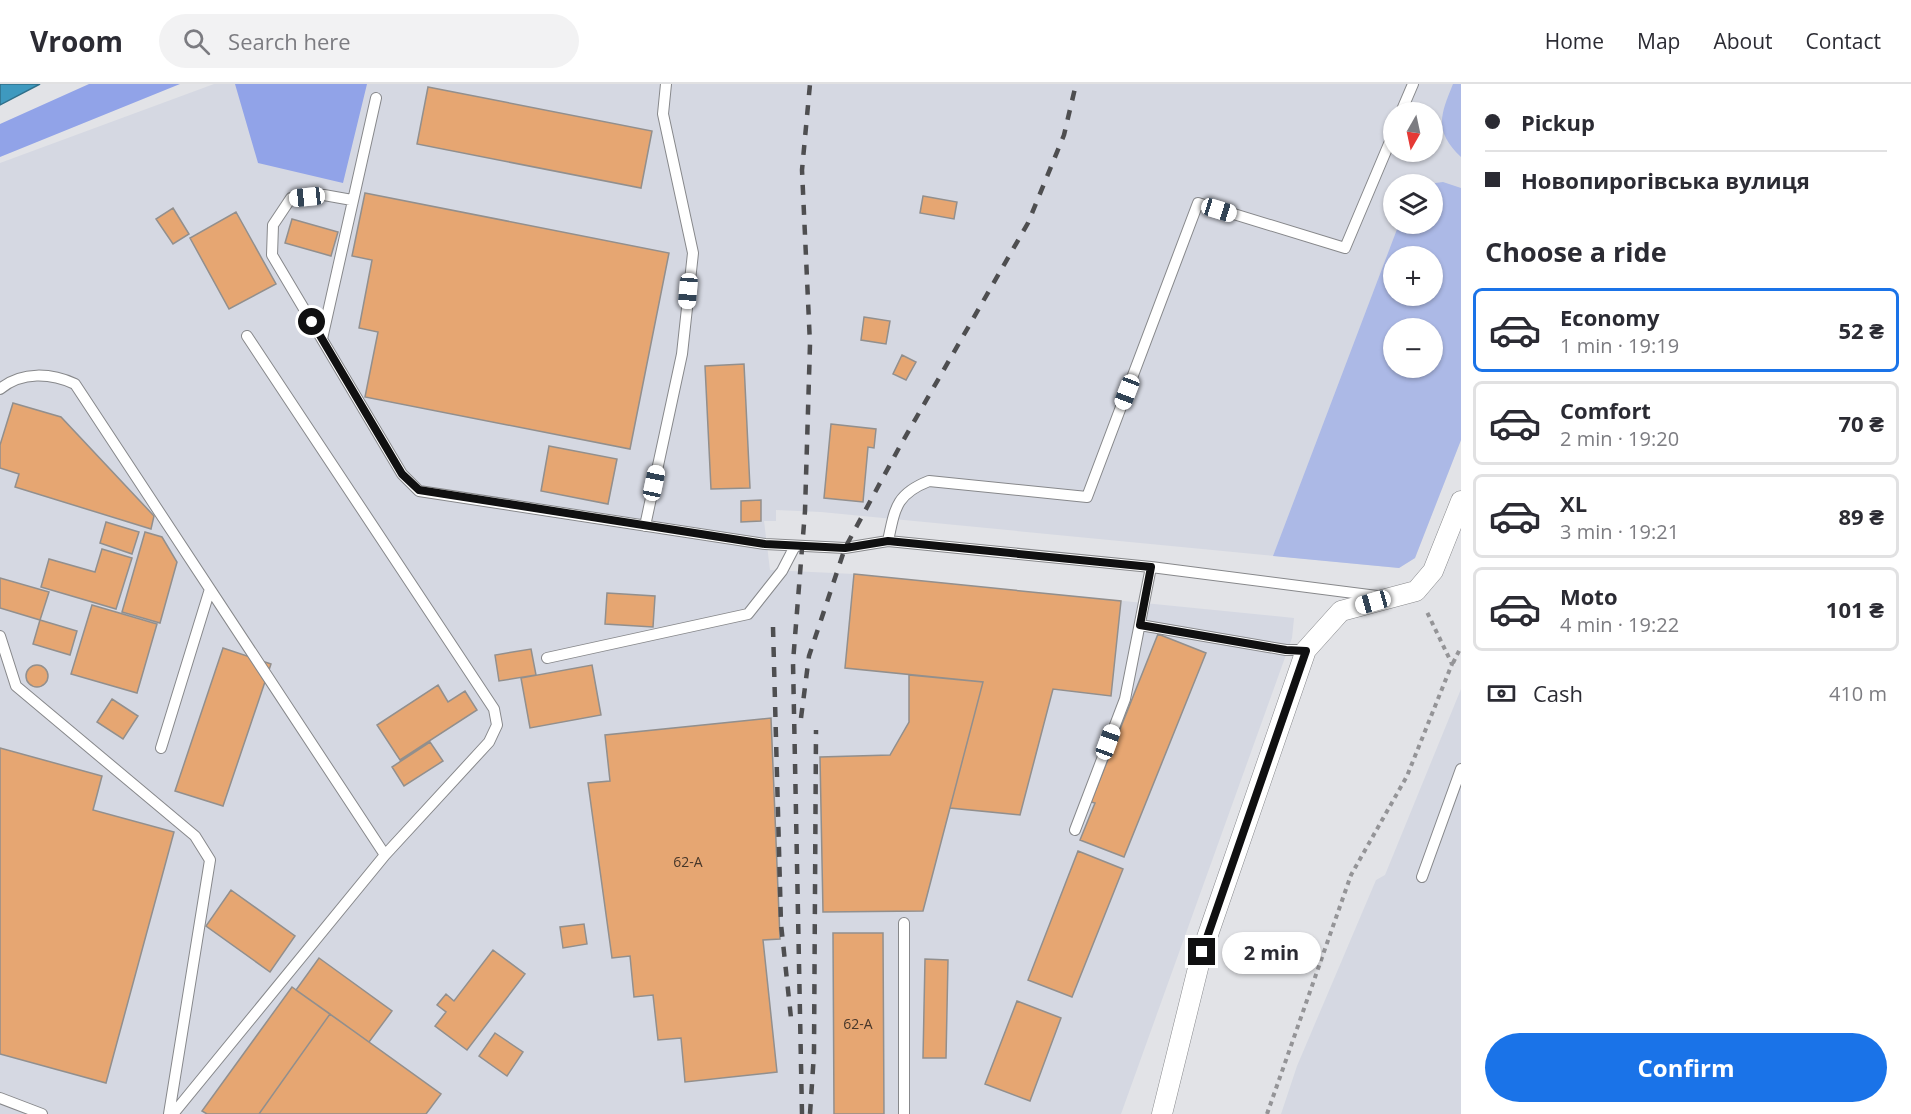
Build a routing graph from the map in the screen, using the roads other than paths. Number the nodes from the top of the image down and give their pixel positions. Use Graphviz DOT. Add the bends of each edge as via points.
graph roads {
  1 [pos="666,84"];
  2 [pos="1413,84"];
  3 [pos="376,98"];
  4 [pos="1405,102"];
  5 [pos="1383,158"];
  6 [pos="352,200"];
  7 [pos="247,336"];
  8 [pos="322,339"];
  9 [pos="0,389"];
  10 [pos="1461,501"];
  11 [pos="645,526"];
  12 [pos="888,541"];
  13 [pos="795,546"];
  14 [pos="1151,567"];
  15 [pos="210,589"];
  16 [pos="1389,598"];
  17 [pos="1140,625"];
  18 [pos="0,636"];
  19 [pos="1306,651"];
  20 [pos="547,658"];
  21 [pos="161,748"];
  22 [pos="1461,770"];
  23 [pos="1075,830"];
  24 [pos="385,855"];
  25 [pos="1422,877"];
  26 [pos="904,923"];
  27 [pos="0,1098"];
  28 [pos="42,1114"];
  29 [pos="168,1114"];
  30 [pos="173,1114"];
  31 [pos="904,1114"];
  32 [pos="1162,1114"];
  1 -- 11 [label="lane" via="663,114 693,252 682,354"];
  2 -- 4 [label="lane"];
  3 -- 6 [label="lane"];
  5 -- 12 [label="lane" via="1345,248 1198,203 1087,497 929,481 909,489 895,507"];
  6 -- 8 [label="lane"];
  6 -- 8 [label="lane" via="324,195 291,198 273,225 272,255"];
  7 -- 24 [label="lane" via="494,709 497,725 489,742"];
  8 -- 11 [label="lane" via="402,474 419,490"];
  9 -- 15 [label="lane" via="22,378 41,375 75,384"];
  10 -- 16 [label="street" via="1433,571 1416,591"];
  11 -- 13 [label="lane"];
  12 -- 13 [label="lane" via="845,548"];
  12 -- 14 [label="lane"];
  13 -- 20 [label="lane" via="782,571 748,614"];
  14 -- 16 [label="lane"];
  14 -- 17 [label="lane"];
  15 -- 21 [label="lane"];
  15 -- 24 [label="lane"];
  16 -- 19 [label="street" via="1341,611"];
  17 -- 19 [label="lane"];
  17 -- 23 [label="lane" via="1125,699"];
  18 -- 29 [label="lane" via="16,686 195,836 210,860"];
  19 -- 32 [label="street" via="1202,952"];
  22 -- 25 [label="lane"];
  24 -- 30 [label="lane"];
  26 -- 31 [label="lane"];
  27 -- 28 [label="lane"];
}
